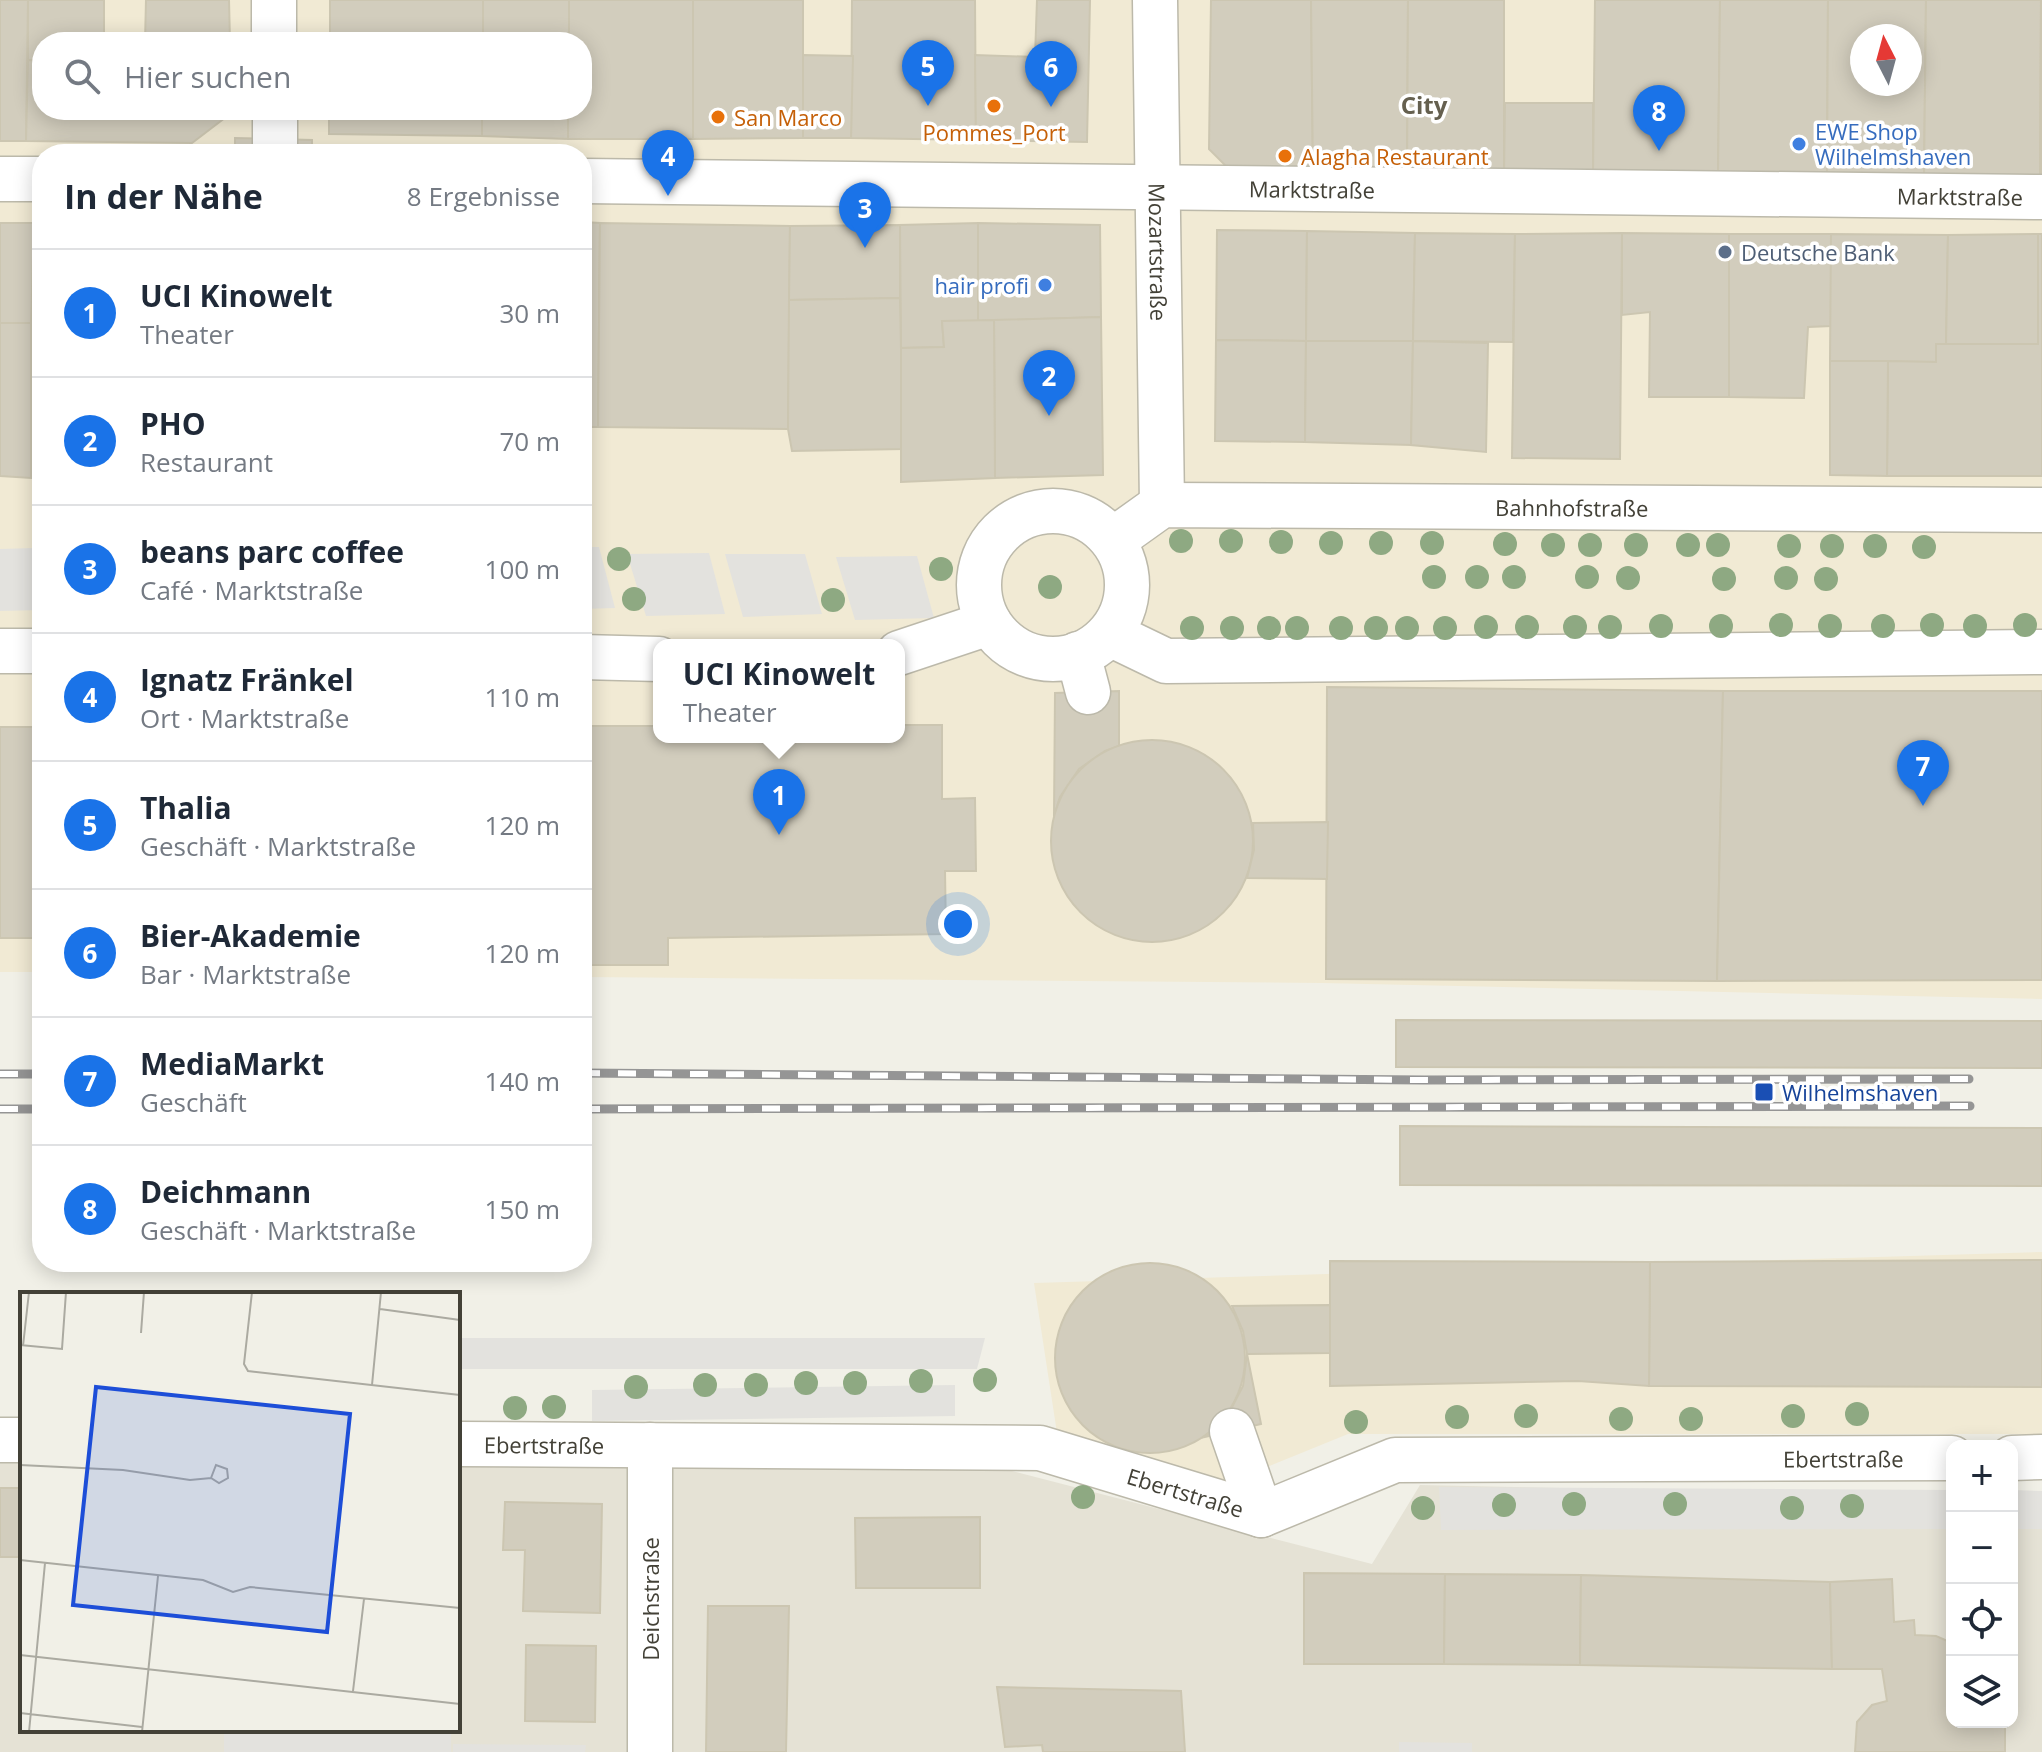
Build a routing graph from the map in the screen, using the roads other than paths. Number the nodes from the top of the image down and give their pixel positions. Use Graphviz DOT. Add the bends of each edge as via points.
graph roads {
  1 [pos="274,0"];
  2 [pos="1155,0"];
  3 [pos="274,32"];
  4 [pos="275,120"];
  5 [pos="275,144"];
  6 [pos="0,179"];
  7 [pos="32,179"];
  8 [pos="592,181"];
  9 [pos="1156,187"];
  10 [pos="2042,197"];
  11 [pos="1162,505"];
  12 [pos="2042,510"];
  13 [pos="1113,540"];
  14 [pos="989,623"];
  15 [pos="0,651"];
  16 [pos="32,651"];
  17 [pos="905,651"];
  18 [pos="2042,652"];
  19 [pos="592,657"];
  20 [pos="653,659"];
  21 [pos="1092,660"];
  22 [pos="1232,1431"];
  23 [pos="460,1444"];
  24 [pos="650,1445"];
  25 [pos="2042,1457"];
  26 [pos="1946,1458"];
  27 [pos="2018,1458"];
  28 [pos="1261,1515"];
  29 [pos="650,1752"];
  1 -- 3 [label="street"];
  2 -- 9 [label="street, Mozartstraße"];
  4 -- 5 [label="street"];
  6 -- 7 [label="street"];
  8 -- 9 [label="street, Marktstraße"];
  9 -- 10 [label="street, Marktstraße"];
  9 -- 11 [label="street, Mozartstraße"];
  11 -- 12 [label="street, Bahnhofstraße"];
  11 -- 13 [label="street"];
  13 -- 14 [label="street" via="1090,520 1052,510 1019,518 996,536 980,565 980,602"];
  13 -- 21 [label="street" via="1125,564 1124,610"];
  14 -- 17 [label="street"];
  14 -- 21 [label="street" via="1023,654"];
  15 -- 16 [label="street"];
  18 -- 21 [label="street"];
  19 -- 20 [label="street"];
  22 -- 28 [label="street"];
  23 -- 24 [label="street, Ebertstraße"];
  24 -- 28 [label="street, Ebertstraße" via="1040,1448"];
  24 -- 29 [label="street, Deichstraße"];
  25 -- 27 [label="street"];
  26 -- 28 [label="street, Ebertstraße" via="1395,1460"];
}
